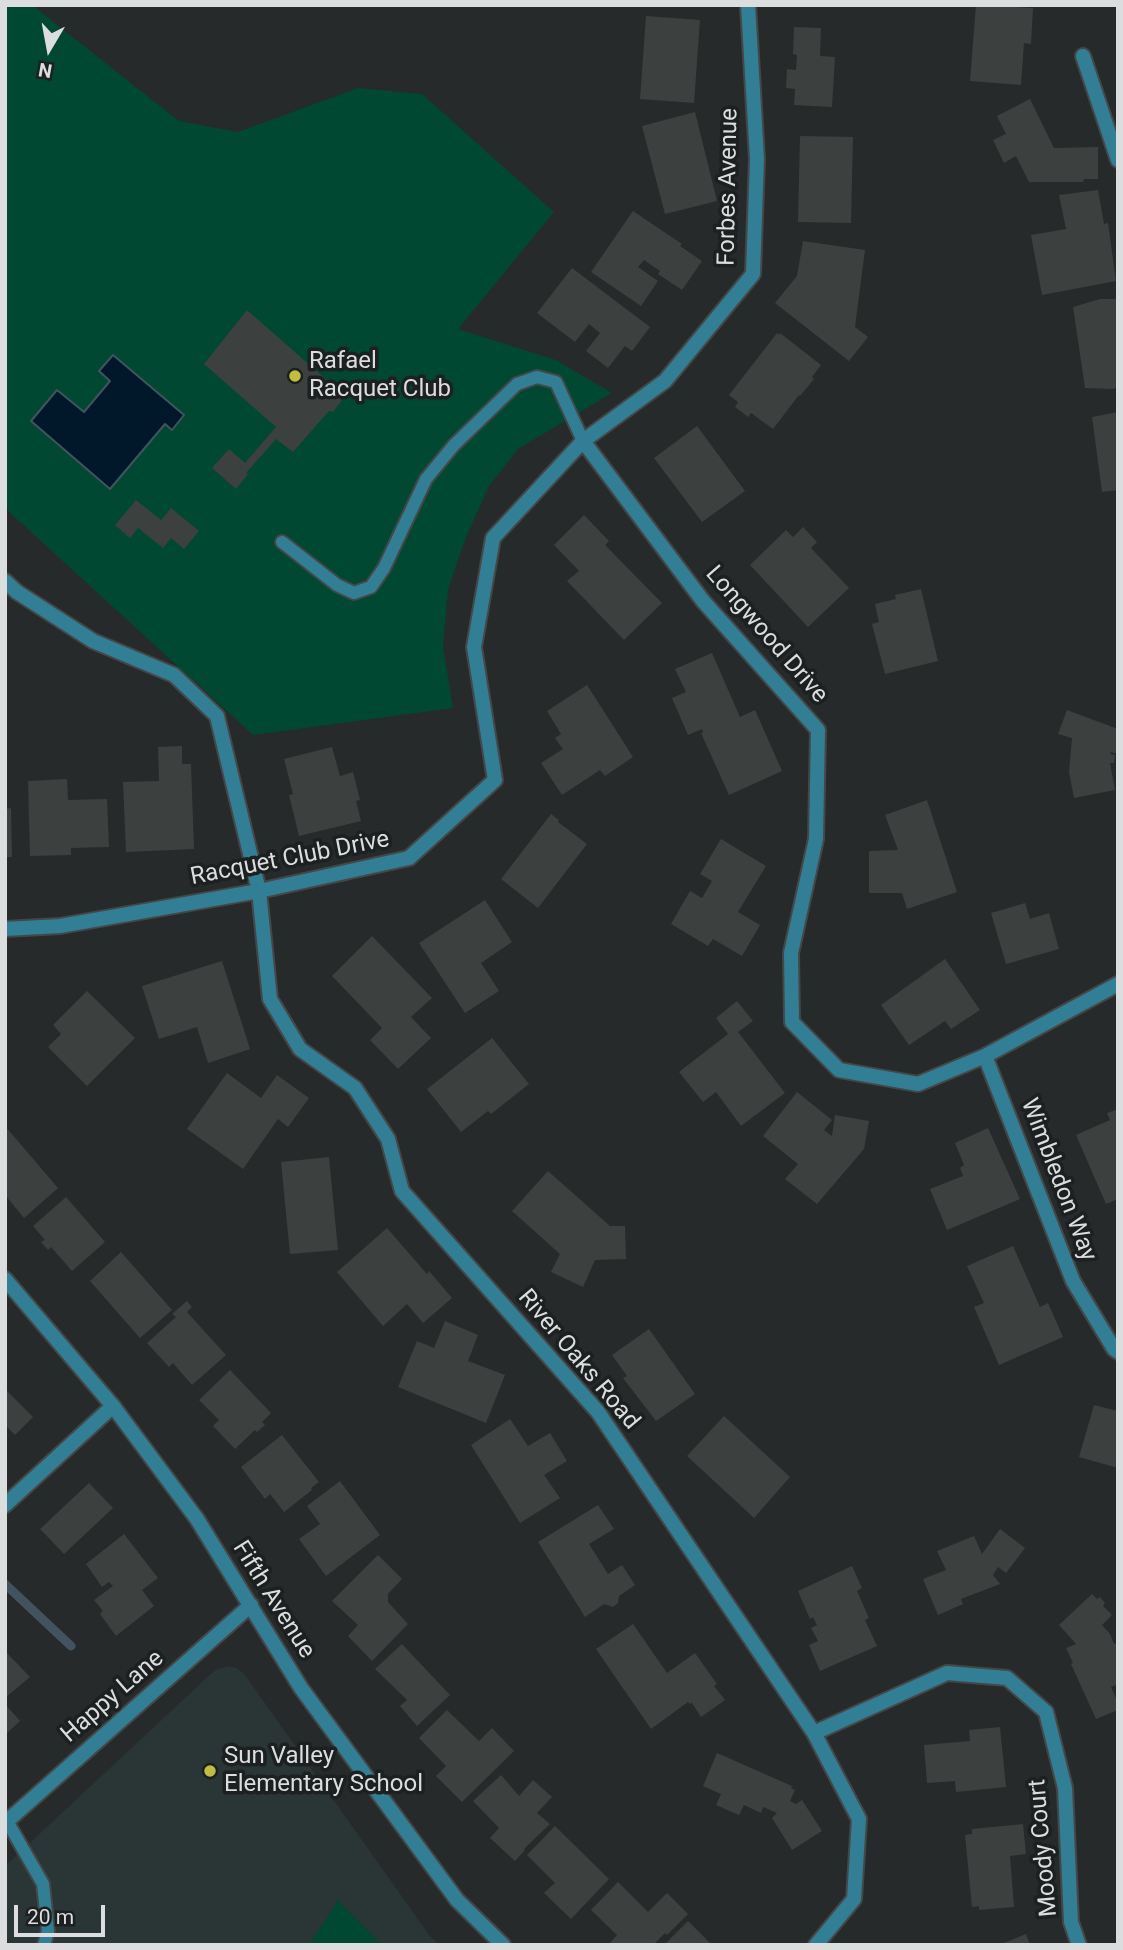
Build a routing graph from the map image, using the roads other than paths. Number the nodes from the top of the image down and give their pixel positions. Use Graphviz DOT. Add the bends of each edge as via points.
graph roads {
  1 [pos="748,5"];
  2 [pos="1083,56"];
  3 [pos="1118,160"];
  4 [pos="664,381"];
  5 [pos="583,441"];
  6 [pos="282,542"];
  7 [pos="5,581"];
  8 [pos="259,891"];
  9 [pos="5,929"];
  10 [pos="1118,984"];
  11 [pos="985,1056"];
  12 [pos="5,1279"];
  13 [pos="1118,1352"];
  14 [pos="113,1406"];
  15 [pos="5,1505"];
  16 [pos="251,1605"];
  17 [pos="814,1733"];
  18 [pos="6,1822"];
  19 [pos="44,1945"];
  20 [pos="503,1945"];
  21 [pos="816,1945"];
  22 [pos="1079,1945"];
  1 -- 4 [label="street, Forbes Avenue" via="757,159 752,274"];
  2 -- 3 [label="street"];
  4 -- 5 [label="street, Racquet Club Drive"];
  5 -- 6 [label="lane" via="556,382 537,377 517,384 454,445 426,480 371,587 354,593 337,585"];
  5 -- 8 [label="street, Racquet Club Drive" via="493,538 474,647 495,780 409,858"];
  5 -- 11 [label="street, Longwood Drive" via="704,601 818,730 816,839 790,953 792,1022 839,1070 892,1080 918,1084"];
  7 -- 8 [label="street, River Oaks Road" via="93,641 174,675 218,716"];
  8 -- 9 [label="street, Racquet Club Drive" via="60,926"];
  8 -- 17 [label="street, River Oaks Road" via="270,999 300,1049 355,1088 388,1139 402,1191 598,1412"];
  10 -- 11 [label="street, Longwood Drive"];
  11 -- 13 [label="street, Wimbledon Way" via="1073,1281"];
  12 -- 14 [label="street, Fifth Avenue"];
  14 -- 15 [label="street"];
  14 -- 16 [label="street, Fifth Avenue" via="197,1519"];
  16 -- 18 [label="street, Happy Lane"];
  16 -- 20 [label="street, Fifth Avenue" via="300,1688 457,1900"];
  17 -- 21 [label="street, River Oaks Road" via="859,1819 855,1899"];
  17 -- 22 [label="street, Moody Court" via="947,1673 1007,1678 1046,1712 1065,1788 1071,1922"];
  18 -- 19 [label="lane" via="43,1884 48,1931"];
}
